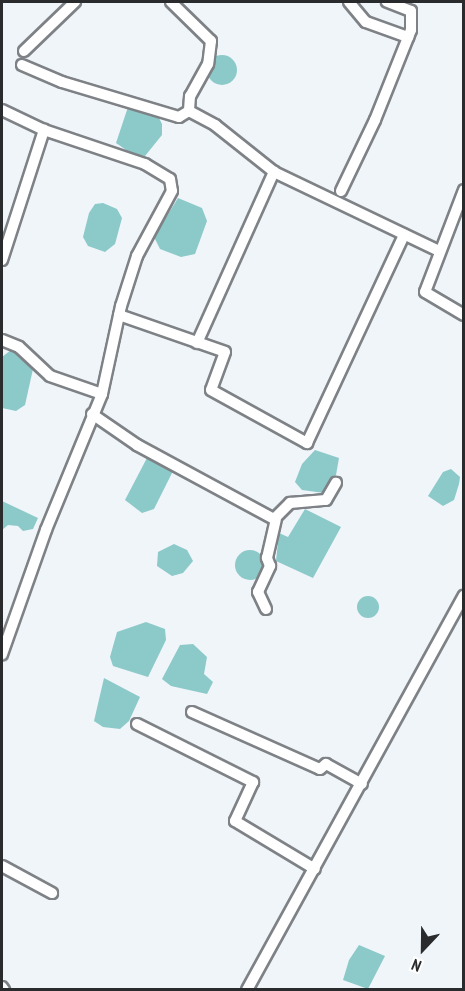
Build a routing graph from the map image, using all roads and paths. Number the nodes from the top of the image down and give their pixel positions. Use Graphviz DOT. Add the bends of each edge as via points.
graph roads {
  1 [pos="75,2"];
  2 [pos="171,2"];
  3 [pos="349,2"];
  4 [pos="387,2"];
  5 [pos="408,37"];
  6 [pos="24,51"];
  7 [pos="22,65"];
  8 [pos="2,110"];
  9 [pos="189,111"];
  10 [pos="45,130"];
  11 [pos="274,172"];
  12 [pos="464,190"];
  13 [pos="341,191"];
  14 [pos="404,235"];
  15 [pos="439,251"];
  16 [pos="2,260"];
  17 [pos="119,315"];
  18 [pos="464,315"];
  19 [pos="2,340"];
  20 [pos="197,343"];
  21 [pos="102,394"];
  22 [pos="92,414"];
  23 [pos="336,483"];
  24 [pos="276,520"];
  25 [pos="464,596"];
  26 [pos="266,609"];
  27 [pos="2,654"];
  28 [pos="192,712"];
  29 [pos="137,724"];
  30 [pos="362,784"];
  31 [pos="2,866"];
  32 [pos="315,869"];
  33 [pos="52,893"];
  34 [pos="247,990"];
  1 -- 6 [label="street"];
  2 -- 9 [label="street" via="211,41 208,64 190,96"];
  3 -- 5 [label="street" via="366,22"];
  4 -- 5 [label="street" via="411,11"];
  5 -- 13 [label="street"];
  7 -- 9 [label="street" via="62,82 179,117"];
  8 -- 10 [label="street"];
  9 -- 11 [label="street" via="215,125"];
  10 -- 16 [label="street"];
  10 -- 17 [label="street" via="145,164 170,179 172,190 137,256"];
  11 -- 14 [label="street"];
  11 -- 20 [label="street"];
  12 -- 15 [label="street"];
  14 -- 15 [label="street"];
  14 -- 20 [label="street" via="308,443 210,390 225,352"];
  15 -- 18 [label="street" via="425,292"];
  17 -- 20 [label="street"];
  17 -- 21 [label="street"];
  19 -- 21 [label="street" via="19,347 50,376"];
  21 -- 22 [label="street"];
  22 -- 24 [label="street" via="137,445"];
  22 -- 27 [label="street"];
  23 -- 24 [label="street" via="326,500 290,503"];
  24 -- 26 [label="street" via="267,558 270,566 258,592"];
  25 -- 30 [label="street"];
  28 -- 30 [label="street" via="320,769 326,764"];
  29 -- 32 [label="street" via="253,782 235,820"];
  30 -- 32 [label="street"];
  31 -- 33 [label="street"];
  32 -- 34 [label="street"];
}
